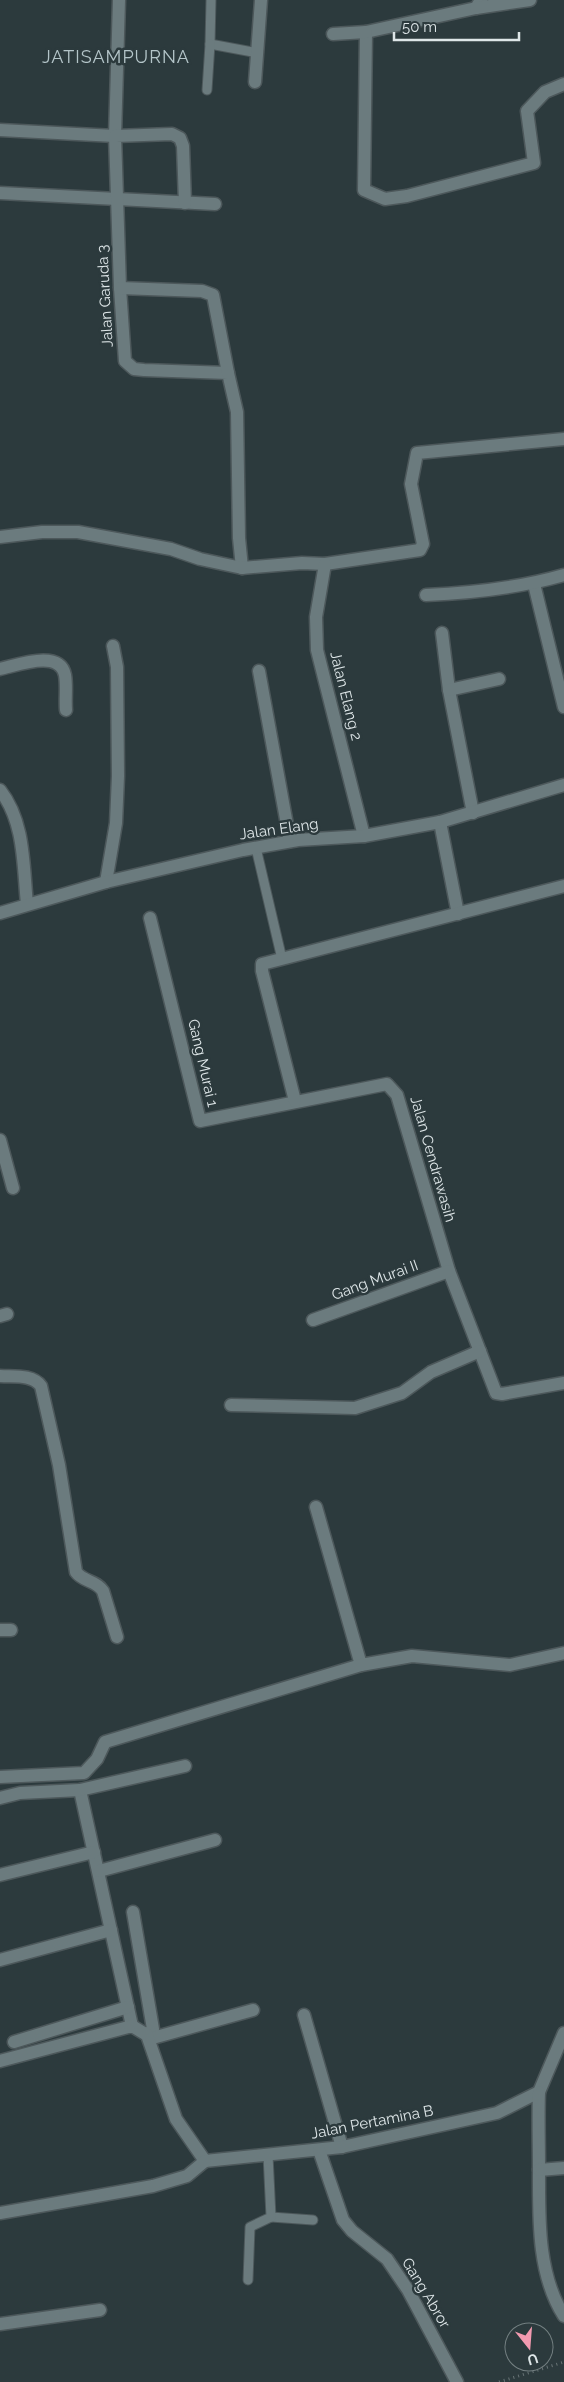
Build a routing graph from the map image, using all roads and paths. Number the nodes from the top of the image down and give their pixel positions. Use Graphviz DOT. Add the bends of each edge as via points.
graph roads {
  1 [pos="119,0"];
  2 [pos="211,0"];
  3 [pos="261,0"];
  4 [pos="530,0"];
  5 [pos="479,4"];
  6 [pos="366,32"];
  7 [pos="333,34"];
  8 [pos="210,44"];
  9 [pos="258,53"];
  10 [pos="254,82"];
  11 [pos="564,84"];
  12 [pos="207,90"];
  13 [pos="0,130"];
  14 [pos="115,136"];
  15 [pos="0,193"];
  16 [pos="117,199"];
  17 [pos="185,203"];
  18 [pos="215,204"];
  19 [pos="120,288"];
  20 [pos="228,373"];
  21 [pos="564,439"];
  22 [pos="0,537"];
  23 [pos="325,564"];
  24 [pos="242,568"];
  25 [pos="564,575"];
  26 [pos="534,584"];
  27 [pos="426,596"];
  28 [pos="442,633"];
  29 [pos="113,646"];
  30 [pos="0,669"];
  31 [pos="259,671"];
  32 [pos="499,679"];
  33 [pos="449,690"];
  34 [pos="564,707"];
  35 [pos="66,710"];
  36 [pos="564,785"];
  37 [pos="0,790"];
  38 [pos="473,813"];
  39 [pos="440,822"];
  40 [pos="364,836"];
  41 [pos="290,841"];
  42 [pos="256,848"];
  43 [pos="106,882"];
  44 [pos="562,891"];
  45 [pos="27,904"];
  46 [pos="0,913"];
  47 [pos="458,914"];
  48 [pos="150,918"];
  49 [pos="282,959"];
  50 [pos="296,1101"];
  51 [pos="0,1140"];
  52 [pos="13,1188"];
  53 [pos="449,1271"];
  54 [pos="313,1320"];
  55 [pos="480,1351"];
  56 [pos="0,1376"];
  57 [pos="564,1383"];
  58 [pos="231,1405"];
  59 [pos="316,1507"];
  60 [pos="117,1636"];
  61 [pos="564,1654"];
  62 [pos="361,1664"];
  63 [pos="185,1766"];
  64 [pos="0,1777"];
  65 [pos="80,1790"];
  66 [pos="0,1798"];
  67 [pos="215,1840"];
  68 [pos="94,1852"];
  69 [pos="99,1871"];
  70 [pos="0,1875"];
  71 [pos="133,1912"];
  72 [pos="112,1930"];
  73 [pos="0,1960"];
  74 [pos="128,2007"];
  75 [pos="253,2010"];
  76 [pos="304,2015"];
  77 [pos="132,2026"];
  78 [pos="564,2033"];
  79 [pos="148,2037"];
  80 [pos="14,2042"];
  81 [pos="0,2061"];
  82 [pos="539,2092"];
  83 [pos="342,2147"];
  84 [pos="319,2150"];
  85 [pos="268,2155"];
  86 [pos="205,2161"];
  87 [pos="564,2168"];
  88 [pos="539,2170"];
  89 [pos="0,2213"];
  90 [pos="271,2217"];
  91 [pos="313,2220"];
  92 [pos="248,2280"];
  93 [pos="100,2310"];
  94 [pos="564,2316"];
  95 [pos="0,2324"];
  96 [pos="564,2362"];
  97 [pos="457,2382"];
  98 [pos="499,2382"];
  1 -- 14 [label="street, Jalan Garuda 3"];
  2 -- 8 [label="lane"];
  3 -- 9 [label="street"];
  4 -- 5 [label="street"];
  5 -- 6 [label="street"];
  6 -- 7 [label="street"];
  6 -- 11 [label="street" via="364,190 385,199 534,163 528,111 545,92"];
  8 -- 9 [label="lane"];
  8 -- 12 [label="lane"];
  9 -- 10 [label="street"];
  13 -- 14 [label="street"];
  14 -- 16 [label="street, Jalan Garuda 3"];
  14 -- 17 [label="street" via="172,134 180,138"];
  15 -- 16 [label="street"];
  16 -- 17 [label="street"];
  16 -- 19 [label="street, Jalan Garuda 3"];
  17 -- 18 [label="street"];
  19 -- 20 [label="street" via="202,291 213,295"];
  19 -- 20 [label="street, Jalan Garuda 3" via="128,366 144,370"];
  20 -- 24 [label="street" via="237,412"];
  21 -- 23 [label="street" via="417,453 411,484 422,548"];
  22 -- 24 [label="street" via="78,532 171,549"];
  23 -- 24 [label="street"];
  23 -- 40 [label="street, Jalan Elang 2" via="316,617 317,650"];
  25 -- 26 [label="street"];
  26 -- 27 [label="street"];
  26 -- 34 [label="street"];
  28 -- 33 [label="street"];
  29 -- 43 [label="street" via="117,667 118,776 116,823"];
  30 -- 35 [label="street" via="51,659 57,662 65,674"];
  31 -- 41 [label="street"];
  32 -- 33 [label="street"];
  33 -- 38 [label="street"];
  36 -- 38 [label="street, Jalan Elang"];
  37 -- 45 [label="street" via="19,826"];
  38 -- 39 [label="street, Jalan Elang"];
  39 -- 40 [label="street, Jalan Elang"];
  39 -- 47 [label="street"];
  40 -- 41 [label="street, Jalan Elang"];
  41 -- 42 [label="street, Jalan Elang"];
  42 -- 43 [label="street, Jalan Elang"];
  42 -- 49 [label="lane"];
  43 -- 45 [label="street, Jalan Elang"];
  44 -- 47 [label="street"];
  45 -- 46 [label="street, Jalan Elang"];
  47 -- 49 [label="street"];
  48 -- 50 [label="street, Gang Murai 1" via="200,1121"];
  49 -- 50 [label="street" via="262,964 262,971"];
  50 -- 53 [label="street, Jalan Cendrawasih" via="370,1086 386,1084 392,1088 398,1095"];
  51 -- 52 [label="street"];
  53 -- 54 [label="street, Gang Murai II"];
  53 -- 55 [label="street, Jalan Cendrawasih"];
  55 -- 57 [label="street, Jalan Cendrawasih" via="496,1392 502,1394"];
  55 -- 58 [label="street" via="431,1372 402,1393 356,1408"];
  56 -- 60 [label="street" via="29,1378 41,1386 59,1465 76,1572 99,1585 103,1591"];
  59 -- 62 [label="street"];
  61 -- 62 [label="street" via="510,1665 412,1656"];
  62 -- 64 [label="street" via="105,1742 97,1759 84,1773"];
  63 -- 65 [label="street"];
  65 -- 66 [label="street" via="20,1793"];
  65 -- 68 [label="street"];
  67 -- 69 [label="street"];
  68 -- 69 [label="street"];
  68 -- 70 [label="street"];
  69 -- 72 [label="street"];
  71 -- 79 [label="street" via="153,2029"];
  72 -- 73 [label="street"];
  72 -- 74 [label="street"];
  74 -- 77 [label="street"];
  74 -- 80 [label="street"];
  75 -- 79 [label="street"];
  76 -- 83 [label="street"];
  77 -- 79 [label="street"];
  77 -- 81 [label="street"];
  78 -- 82 [label="street"];
  79 -- 86 [label="street" via="176,2119"];
  82 -- 83 [label="street, Jalan Pertamina B" via="497,2113"];
  82 -- 88 [label="street"];
  83 -- 84 [label="street, Jalan Pertamina B"];
  84 -- 85 [label="street, Jalan Pertamina B"];
  84 -- 97 [label="street, Gang Abror" via="343,2220 387,2259 408,2290"];
  85 -- 86 [label="street, Jalan Pertamina B"];
  85 -- 90 [label="lane"];
  86 -- 89 [label="street" via="187,2176 153,2186"];
  87 -- 88 [label="street"];
  88 -- 94 [label="street" via="540,2231 544,2257 555,2302"];
  90 -- 91 [label="lane"];
  90 -- 92 [label="lane" via="250,2226"];
  93 -- 95 [label="street"];
  96 -- 98 [label="path"];
}
